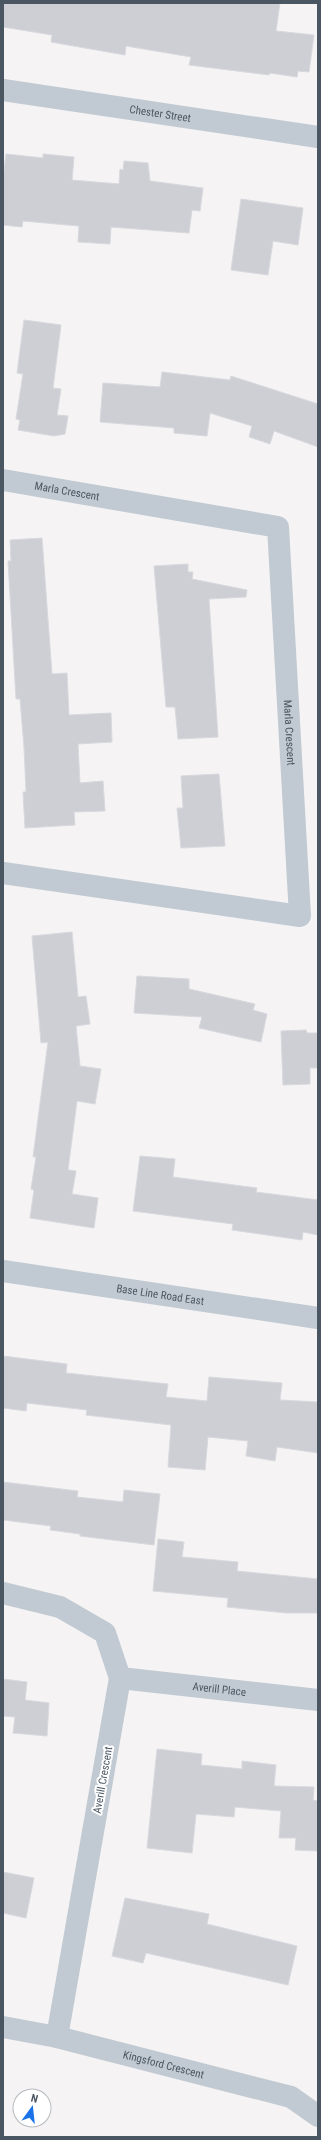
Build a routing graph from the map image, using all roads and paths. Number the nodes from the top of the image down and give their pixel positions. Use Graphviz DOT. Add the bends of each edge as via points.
graph roads {
  1 [pos="3,90"];
  2 [pos="318,137"];
  3 [pos="3,480"];
  4 [pos="3,873"];
  5 [pos="3,1271"];
  6 [pos="318,1318"];
  7 [pos="3,1593"];
  8 [pos="120,1678"];
  9 [pos="318,1700"];
  10 [pos="3,2027"];
  11 [pos="57,2037"];
  12 [pos="318,2116"];
  1 -- 2 [label="street, Chester Street"];
  3 -- 4 [label="street, Marla Crescent" via="278,527 300,916"];
  5 -- 6 [label="street, Base Line Road East"];
  7 -- 8 [label="street, Averill Crescent" via="60,1607 105,1633"];
  8 -- 9 [label="street, Averill Place"];
  8 -- 11 [label="street, Averill Crescent"];
  10 -- 11 [label="street, Kingsford Crescent"];
  11 -- 12 [label="street, Kingsford Crescent" via="291,2097"];
}
